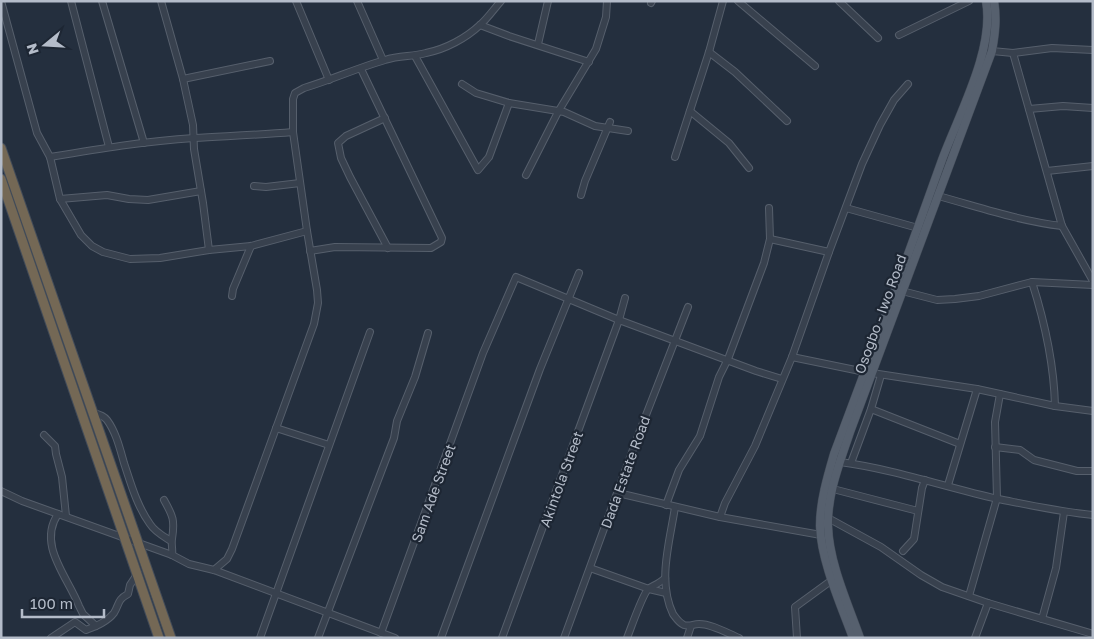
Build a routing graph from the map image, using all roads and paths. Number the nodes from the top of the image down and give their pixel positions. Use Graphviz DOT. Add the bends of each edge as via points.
graph roads {
  1 [pos="2,1"];
  2 [pos="71,1"];
  3 [pos="102,1"];
  4 [pos="161,1"];
  5 [pos="296,1"];
  6 [pos="357,1"];
  7 [pos="500,1"];
  8 [pos="548,1"];
  9 [pos="607,1"];
  10 [pos="723,1"];
  11 [pos="738,1"];
  12 [pos="839,1"];
  13 [pos="969,1"];
  14 [pos="986,1"];
  15 [pos="994,1"];
  16 [pos="480,25"];
  17 [pos="899,35"];
  18 [pos="878,38"];
  19 [pos="538,44"];
  20 [pos="1093,50"];
  21 [pos="992,51"];
  22 [pos="710,52"];
  23 [pos="1013,53"];
  24 [pos="415,56"];
  25 [pos="383,60"];
  26 [pos="270,61"];
  27 [pos="589,62"];
  28 [pos="815,66"];
  29 [pos="361,68"];
  30 [pos="183,79"];
  31 [pos="329,80"];
  32 [pos="462,84"];
  33 [pos="908,84"];
  34 [pos="509,103"];
  35 [pos="1093,108"];
  36 [pos="1029,109"];
  37 [pos="690,111"];
  38 [pos="558,112"];
  39 [pos="385,118"];
  40 [pos="787,121"];
  41 [pos="609,125"];
  42 [pos="628,131"];
  43 [pos="293,132"];
  44 [pos="194,138"];
  45 [pos="144,143"];
  46 [pos="109,147"];
  47 [pos="1,148"];
  48 [pos="50,157"];
  49 [pos="675,157"];
  50 [pos="1093,166"];
  51 [pos="749,168"];
  52 [pos="1047,171"];
  53 [pos="526,175"];
  54 [pos="1,179"];
  55 [pos="300,183"];
  56 [pos="254,186"];
  57 [pos="201,191"];
  58 [pos="581,195"];
  59 [pos="938,196"];
  60 [pos="60,199"];
  61 [pos="769,208"];
  62 [pos="846,208"];
  63 [pos="1062,226"];
  64 [pos="918,228"];
  65 [pos="307,231"];
  66 [pos="770,239"];
  67 [pos="251,246"];
  68 [pos="388,248"];
  69 [pos="209,250"];
  70 [pos="310,251"];
  71 [pos="829,252"];
  72 [pos="578,274"];
  73 [pos="1093,281"];
  74 [pos="1032,282"];
  75 [pos="1093,285"];
  76 [pos="902,291"];
  77 [pos="232,296"];
  78 [pos="567,298"];
  79 [pos="625,298"];
  80 [pos="688,307"];
  81 [pos="619,320"];
  82 [pos="370,332"];
  83 [pos="428,333"];
  84 [pos="676,340"];
  85 [pos="792,357"];
  86 [pos="728,359"];
  87 [pos="868,372"];
  88 [pos="881,374"];
  89 [pos="782,379"];
  90 [pos="977,389"];
  91 [pos="1000,394"];
  92 [pos="1055,406"];
  93 [pos="871,410"];
  94 [pos="1093,411"];
  95 [pos="93,413"];
  96 [pos="276,428"];
  97 [pos="44,435"];
  98 [pos="960,444"];
  99 [pos="329,445"];
  100 [pos="995,446"];
  101 [pos="840,462"];
  102 [pos="851,463"];
  103 [pos="1093,470"];
  104 [pos="925,480"];
  105 [pos="948,486"];
  106 [pos="833,490"];
  107 [pos="1,491"];
  108 [pos="618,493"];
  109 [pos="997,498"];
  110 [pos="164,500"];
  111 [pos="666,505"];
  112 [pos="675,507"];
  113 [pos="918,510"];
  114 [pos="1064,512"];
  115 [pos="58,514"];
  116 [pos="66,516"];
  117 [pos="1093,516"];
  118 [pos="720,517"];
  119 [pos="828,518"];
  120 [pos="821,534"];
  121 [pos="126,539"];
  122 [pos="171,541"];
  123 [pos="138,544"];
  124 [pos="903,551"];
  125 [pos="172,555"];
  126 [pos="590,568"];
  127 [pos="214,570"];
  128 [pos="138,573"];
  129 [pos="665,578"];
  130 [pos="832,580"];
  131 [pos="649,589"];
  132 [pos="666,593"];
  133 [pos="275,594"];
  134 [pos="969,596"];
  135 [pos="988,603"];
  136 [pos="327,613"];
  137 [pos="1042,619"];
  138 [pos="96,626"];
  139 [pos="691,626"];
  140 [pos="381,633"];
  141 [pos="1093,634"];
  142 [pos="853,637"];
  143 [pos="51,638"];
  144 [pos="160,638"];
  145 [pos="171,638"];
  146 [pos="260,638"];
  147 [pos="318,638"];
  148 [pos="395,638"];
  149 [pos="441,638"];
  150 [pos="502,638"];
  151 [pos="564,638"];
  152 [pos="627,638"];
  153 [pos="687,638"];
  154 [pos="739,638"];
  155 [pos="797,638"];
  156 [pos="976,638"];
  1 -- 48 [label="street" via="37,133"];
  2 -- 46 [label="street"];
  3 -- 45 [label="street"];
  4 -- 30 [label="street"];
  5 -- 31 [label="street"];
  6 -- 25 [label="street"];
  7 -- 16 [label="street"];
  8 -- 19 [label="street"];
  9 -- 27 [label="street" via="602,34"];
  10 -- 22 [label="street"];
  11 -- 28 [label="street"];
  12 -- 18 [label="street"];
  13 -- 17 [label="street"];
  14 -- 64 [label="main road, Osogbo - Iwo Road" via="988,23 979,66"];
  15 -- 21 [label="main road, Osogbo - Iwo Road" via="997,14"];
  16 -- 19 [label="street"];
  16 -- 24 [label="street" via="444,48"];
  19 -- 27 [label="street"];
  20 -- 23 [label="street" via="1052,48"];
  21 -- 23 [label="street"];
  21 -- 59 [label="main road, Osogbo - Iwo Road"];
  22 -- 37 [label="street"];
  22 -- 40 [label="street"];
  23 -- 36 [label="street"];
  24 -- 25 [label="street" via="402,55"];
  24 -- 34 [label="street" via="478,170 489,157"];
  25 -- 29 [label="street"];
  26 -- 30 [label="street"];
  27 -- 38 [label="street"];
  29 -- 31 [label="street"];
  29 -- 39 [label="street"];
  30 -- 44 [label="street"];
  31 -- 43 [label="street" via="295,94"];
  32 -- 34 [label="street" via="476,93"];
  33 -- 62 [label="street" via="894,100 880,125"];
  34 -- 38 [label="street"];
  35 -- 36 [label="street"];
  36 -- 52 [label="street"];
  37 -- 49 [label="street"];
  37 -- 51 [label="street" via="729,143"];
  38 -- 41 [label="street" via="595,126"];
  38 -- 53 [label="street"];
  39 -- 68 [label="street" via="346,136 338,143 338,148"];
  39 -- 68 [label="street" via="442,238 431,248"];
  41 -- 42 [label="street"];
  41 -- 58 [label="street"];
  43 -- 44 [label="street"];
  43 -- 55 [label="street"];
  44 -- 45 [label="street"];
  44 -- 57 [label="street"];
  45 -- 46 [label="street"];
  46 -- 48 [label="street"];
  47 -- 95 [label="highway"];
  48 -- 60 [label="street"];
  50 -- 52 [label="street"];
  52 -- 63 [label="street"];
  54 -- 121 [label="highway"];
  55 -- 56 [label="street"];
  55 -- 65 [label="street"];
  57 -- 60 [label="street" via="148,200 107,195"];
  57 -- 69 [label="street"];
  59 -- 63 [label="street" via="990,212"];
  59 -- 76 [label="main road, Osogbo - Iwo Road"];
  60 -- 69 [label="street" via="81,235 103,252 130,259"];
  61 -- 66 [label="street"];
  62 -- 64 [label="street"];
  62 -- 71 [label="street"];
  63 -- 73 [label="street"];
  64 -- 87 [label="main road, Osogbo - Iwo Road"];
  65 -- 67 [label="street"];
  65 -- 70 [label="street"];
  66 -- 71 [label="street"];
  66 -- 86 [label="street"];
  67 -- 69 [label="street"];
  67 -- 77 [label="street"];
  68 -- 70 [label="street" via="335,247"];
  70 -- 96 [label="street" via="318,303 314,324"];
  71 -- 85 [label="street"];
  72 -- 78 [label="street"];
  74 -- 75 [label="street"];
  74 -- 76 [label="street" via="955,299 937,300"];
  74 -- 92 [label="street" via="1048,339"];
  76 -- 87 [label="main road, Osogbo - Iwo Road"];
  78 -- 81 [label="street"];
  78 -- 140 [label="street, Sam Ade Street" via="516,277 483,353"];
  78 -- 149 [label="street"];
  79 -- 81 [label="street, Akintola Street"];
  80 -- 84 [label="street, Dada Estate Road"];
  81 -- 84 [label="street"];
  81 -- 150 [label="street, Akintola Street"];
  82 -- 99 [label="street"];
  83 -- 136 [label="street" via="415,377 397,420 394,438"];
  84 -- 86 [label="street"];
  84 -- 108 [label="street, Dada Estate Road"];
  85 -- 87 [label="street"];
  85 -- 89 [label="street"];
  86 -- 89 [label="street"];
  86 -- 111 [label="street" via="700,436 679,470"];
  87 -- 88 [label="street"];
  87 -- 101 [label="main road, Osogbo - Iwo Road"];
  87 -- 120 [label="main road, Osogbo - Iwo Road" via="834,454 822,502"];
  88 -- 90 [label="street"];
  88 -- 93 [label="street"];
  89 -- 118 [label="street" via="755,446"];
  90 -- 91 [label="street"];
  90 -- 98 [label="street"];
  91 -- 92 [label="street"];
  91 -- 100 [label="street"];
  92 -- 94 [label="street"];
  93 -- 98 [label="street"];
  93 -- 102 [label="street"];
  95 -- 122 [label="street" via="106,418 150,525"];
  95 -- 123 [label="highway"];
  96 -- 99 [label="street"];
  96 -- 127 [label="street" via="232,549 227,559"];
  97 -- 116 [label="street" via="55,446"];
  98 -- 105 [label="street"];
  99 -- 133 [label="street"];
  100 -- 103 [label="street" via="1020,450 1034,460 1077,471"];
  100 -- 109 [label="street"];
  101 -- 102 [label="street"];
  101 -- 106 [label="main road, Osogbo - Iwo Road"];
  102 -- 104 [label="street"];
  104 -- 105 [label="street"];
  104 -- 113 [label="street"];
  105 -- 109 [label="street"];
  106 -- 113 [label="street"];
  106 -- 119 [label="main road, Osogbo - Iwo Road"];
  107 -- 115 [label="street"];
  108 -- 111 [label="street"];
  108 -- 126 [label="street, Dada Estate Road"];
  109 -- 114 [label="street"];
  109 -- 134 [label="street"];
  110 -- 122 [label="street" via="174,522"];
  111 -- 112 [label="street"];
  112 -- 118 [label="street"];
  112 -- 129 [label="street"];
  113 -- 124 [label="street" via="914,539"];
  114 -- 117 [label="street"];
  114 -- 137 [label="street" via="1056,568"];
  115 -- 116 [label="street"];
  115 -- 138 [label="street" via="54,519 50,546 78,606"];
  116 -- 121 [label="street"];
  118 -- 120 [label="street"];
  119 -- 134 [label="street" via="881,547 942,587"];
  119 -- 142 [label="main road, Osogbo - Iwo Road" via="830,546 846,598"];
  120 -- 130 [label="main road, Osogbo - Iwo Road"];
  121 -- 123 [label="street"];
  121 -- 128 [label="highway"];
  122 -- 125 [label="street"];
  123 -- 125 [label="street"];
  123 -- 145 [label="highway"];
  125 -- 127 [label="street" via="189,564"];
  126 -- 131 [label="street"];
  126 -- 151 [label="street, Dada Estate Road"];
  127 -- 133 [label="street"];
  128 -- 138 [label="street" via="114,613"];
  128 -- 144 [label="highway"];
  129 -- 131 [label="street"];
  129 -- 132 [label="street"];
  130 -- 142 [label="main road, Osogbo - Iwo Road"];
  130 -- 155 [label="street" via="796,607"];
  131 -- 132 [label="street"];
  131 -- 152 [label="street"];
  132 -- 139 [label="street" via="675,618"];
  133 -- 136 [label="street"];
  133 -- 146 [label="street"];
  134 -- 135 [label="street"];
  135 -- 137 [label="street"];
  135 -- 156 [label="street"];
  136 -- 140 [label="street"];
  136 -- 147 [label="street"];
  137 -- 141 [label="street"];
  138 -- 143 [label="street" via="86,630 75,622"];
  139 -- 153 [label="street"];
  139 -- 154 [label="street" via="698,624"];
  140 -- 148 [label="street"];
}
